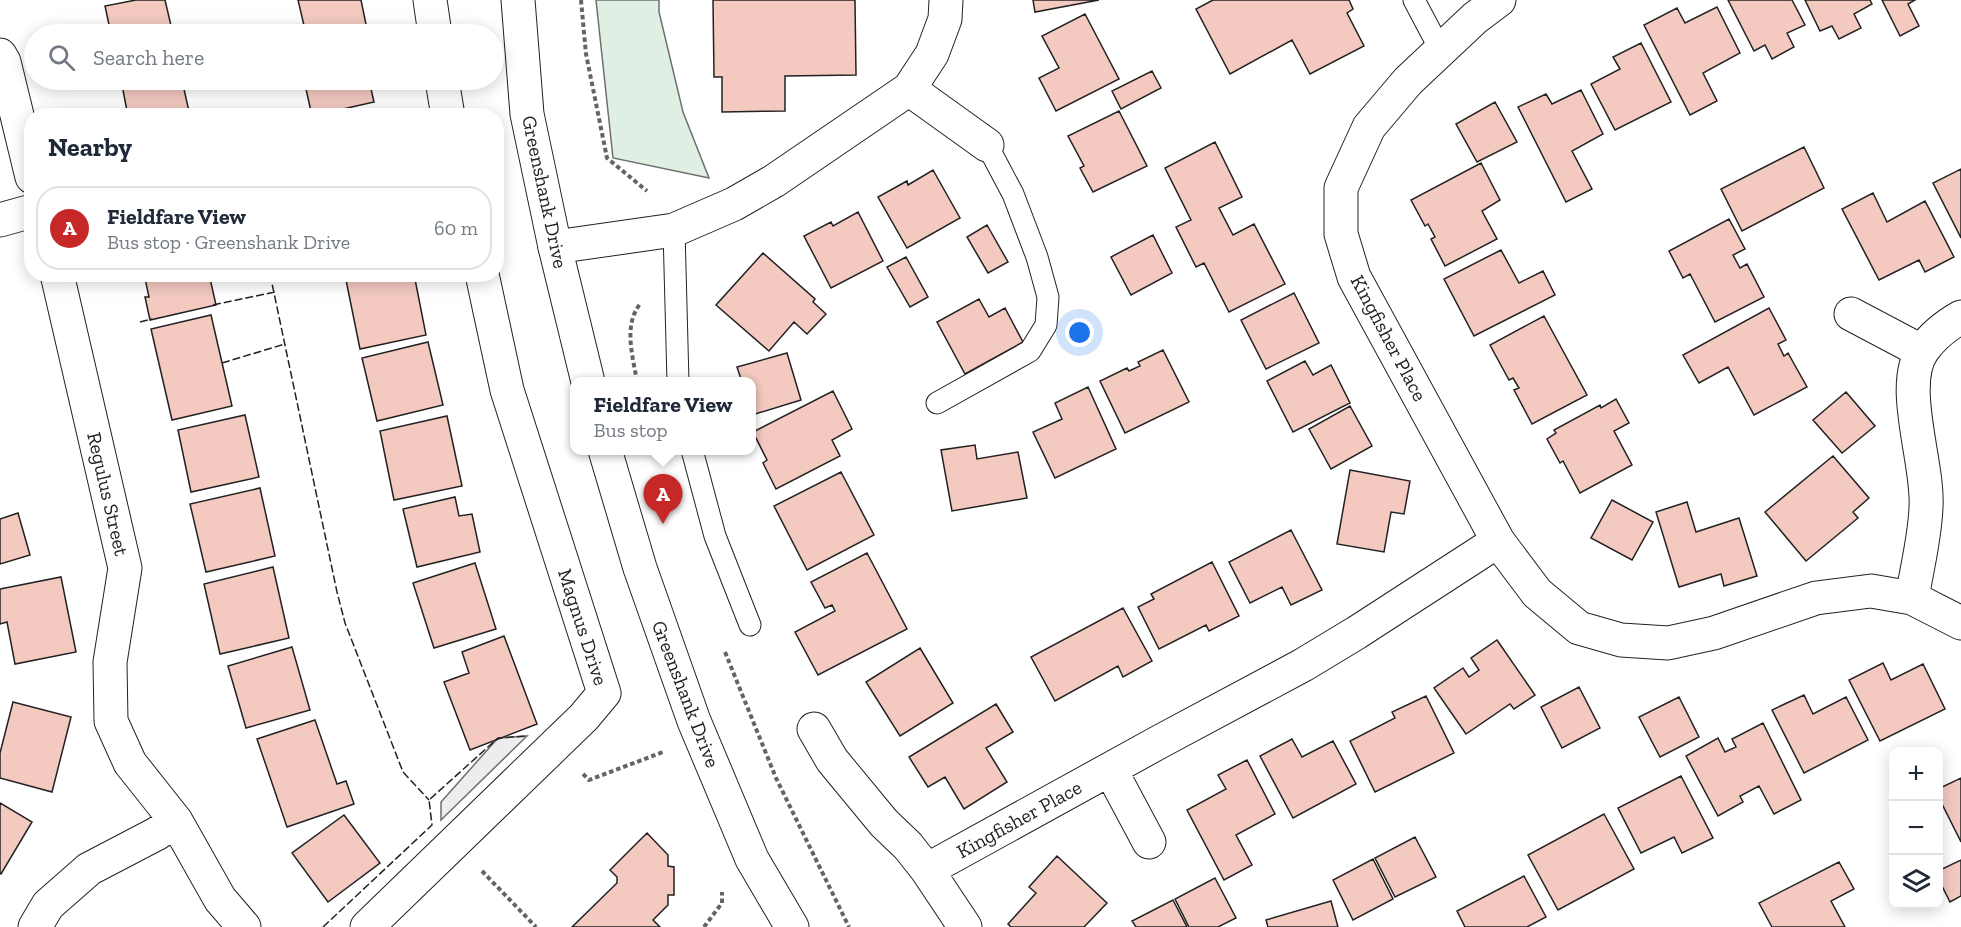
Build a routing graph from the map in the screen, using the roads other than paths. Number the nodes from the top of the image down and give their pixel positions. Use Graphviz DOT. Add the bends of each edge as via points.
graph roads {
  1 [pos="430,0"];
  2 [pos="518,0"];
  3 [pos="946,0"];
  4 [pos="1414,0"];
  5 [pos="1498,0"];
  6 [pos="434,24"];
  7 [pos="1441,51"];
  8 [pos="0,55"];
  9 [pos="909,89"];
  10 [pos="444,90"];
  11 [pos="447,108"];
  12 [pos="24,144"];
  13 [pos="987,145"];
  14 [pos="24,214"];
  15 [pos="0,220"];
  16 [pos="674,230"];
  17 [pos="555,247"];
  18 [pos="59,282"];
  19 [pos="484,282"];
  20 [pos="1851,314"];
  21 [pos="1961,318"];
  22 [pos="1921,351"];
  23 [pos="587,377"];
  24 [pos="678,377"];
  25 [pos="938,403"];
  26 [pos="606,455"];
  27 [pos="693,455"];
  28 [pos="1498,541"];
  29 [pos="1912,598"];
  30 [pos="1961,623"];
  31 [pos="750,625"];
  32 [pos="814,729"];
  33 [pos="1110,769"];
  34 [pos="176,821"];
  35 [pos="1149,842"];
  36 [pos="927,870"];
  37 [pos="786,925"];
  38 [pos="35,927"];
  39 [pos="244,927"];
  40 [pos="367,927"];
  41 [pos="965,927"];
  1 -- 6 [label="street"];
  2 -- 17 [label="street, Greenshank Drive" via="527,114"];
  3 -- 9 [label="street" via="945,20 932,54"];
  4 -- 7 [label="lane"];
  5 -- 7 [label="street, Kingfisher Place"];
  7 -- 28 [label="street, Kingfisher Place" via="1408,81 1369,127 1341,188 1341,234 1354,277"];
  8 -- 12 [label="street"];
  9 -- 13 [label="street"];
  9 -- 16 [label="street" via="774,182"];
  10 -- 11 [label="street"];
  13 -- 25 [label="lane" via="1013,194 1037,257 1047,297 1046,325 1030,351"];
  14 -- 15 [label="street"];
  16 -- 17 [label="street"];
  16 -- 24 [label="lane"];
  17 -- 23 [label="street, Greenshank Drive"];
  18 -- 34 [label="street, Regulus Street" via="125,568 110,662 111,721 130,763"];
  19 -- 40 [label="street, Magnus Drive" via="507,390 604,693 555,746"];
  20 -- 22 [label="street"];
  21 -- 22 [label="street"];
  22 -- 29 [label="street" via="1914,368 1912,397 1925,470 1926,507"];
  26 -- 37 [label="street, Greenshank Drive" via="640,568 694,721 752,859"];
  27 -- 31 [label="lane" via="715,536"];
  28 -- 29 [label="street, Kingfisher Place" via="1537,593 1579,628 1621,640 1668,643 1714,633 1816,598 1871,591"];
  28 -- 33 [label="street, Kingfisher Place" via="1303,665"];
  29 -- 30 [label="street, Kingfisher Place"];
  32 -- 36 [label="street" via="849,782"];
  33 -- 35 [label="street"];
  33 -- 36 [label="street, Kingfisher Place"];
  34 -- 38 [label="street" via="89,869 48,906"];
  34 -- 39 [label="street, Regulus Street" via="220,899"];
  36 -- 41 [label="street"];
}
